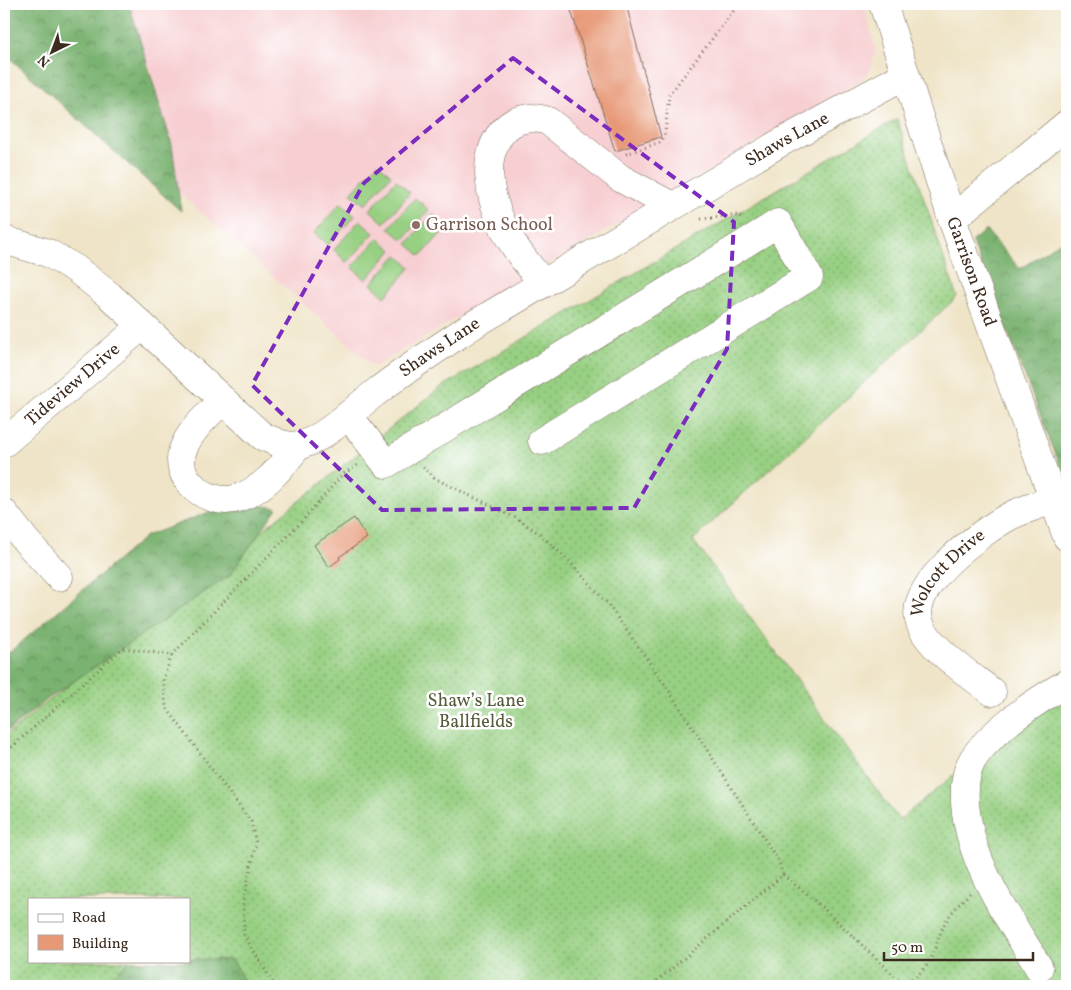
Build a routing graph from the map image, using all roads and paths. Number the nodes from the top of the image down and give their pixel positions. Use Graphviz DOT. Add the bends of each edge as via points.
graph roads {
  1 [pos="739,4"];
  2 [pos="883,4"];
  3 [pos="905,75"];
  4 [pos="1067,124"];
  5 [pos="623,155"];
  6 [pos="672,206"];
  7 [pos="738,215"];
  8 [pos="695,219"];
  9 [pos="952,219"];
  10 [pos="4,240"];
  11 [pos="542,284"];
  12 [pos="142,326"];
  13 [pos="223,400"];
  14 [pos="348,415"];
  15 [pos="542,441"];
  16 [pos="4,443"];
  17 [pos="298,446"];
  18 [pos="408,450"];
  19 [pos="378,453"];
  20 [pos="1053,500"];
  21 [pos="4,513"];
  22 [pos="1067,537"];
  23 [pos="59,577"];
  24 [pos="172,655"];
  25 [pos="1067,683"];
  26 [pos="992,692"];
  27 [pos="4,754"];
  28 [pos="783,875"];
  29 [pos="986,877"];
  30 [pos="1039,968"];
  31 [pos="275,986"];
  32 [pos="651,986"];
  1 -- 5 [label="path" via="669,95 661,142"];
  2 -- 3 [label="street, Garrison Road"];
  3 -- 6 [label="street, Shaws Lane"];
  3 -- 9 [label="street, Garrison Road"];
  4 -- 9 [label="street"];
  6 -- 11 [label="street, Shaws Lane"];
  6 -- 11 [label="street" via="620,178 548,121 536,116 508,126 497,137 491,150 488,165 490,183 504,228"];
  7 -- 8 [label="path"];
  9 -- 20 [label="street, Garrison Road"];
  10 -- 12 [label="street" via="48,253 76,269"];
  11 -- 14 [label="street, Shaws Lane" via="433,351"];
  12 -- 13 [label="street"];
  12 -- 16 [label="street, Tideview Drive"];
  13 -- 17 [label="street" via="262,436 279,444"];
  13 -- 17 [label="street" via="192,432 183,449 182,466 189,483 202,495 236,499 255,490 275,474"];
  14 -- 17 [label="street, Shaws Lane" via="314,440"];
  14 -- 19 [label="street"];
  15 -- 18 [label="street" via="809,277 778,223"];
  18 -- 19 [label="street" via="386,464"];
  18 -- 28 [label="path" via="434,478 516,518 540,534 607,603 721,769 778,860"];
  19 -- 24 [label="path" via="343,474"];
  20 -- 22 [label="street, Garrison Road"];
  20 -- 26 [label="street, Wolcott Drive" via="987,530 934,576 918,606 919,621 928,637"];
  21 -- 23 [label="street"];
  24 -- 27 [label="path" via="123,648"];
  24 -- 31 [label="path" via="163,679 166,707 251,822 256,843 243,903 244,935"];
  25 -- 29 [label="street" via="1004,727 983,747 966,775 964,791 970,836"];
  28 -- 29 [label="path" via="821,906 900,982 913,979 924,970 944,925"];
  28 -- 32 [label="path"];
  29 -- 30 [label="street"];
}
